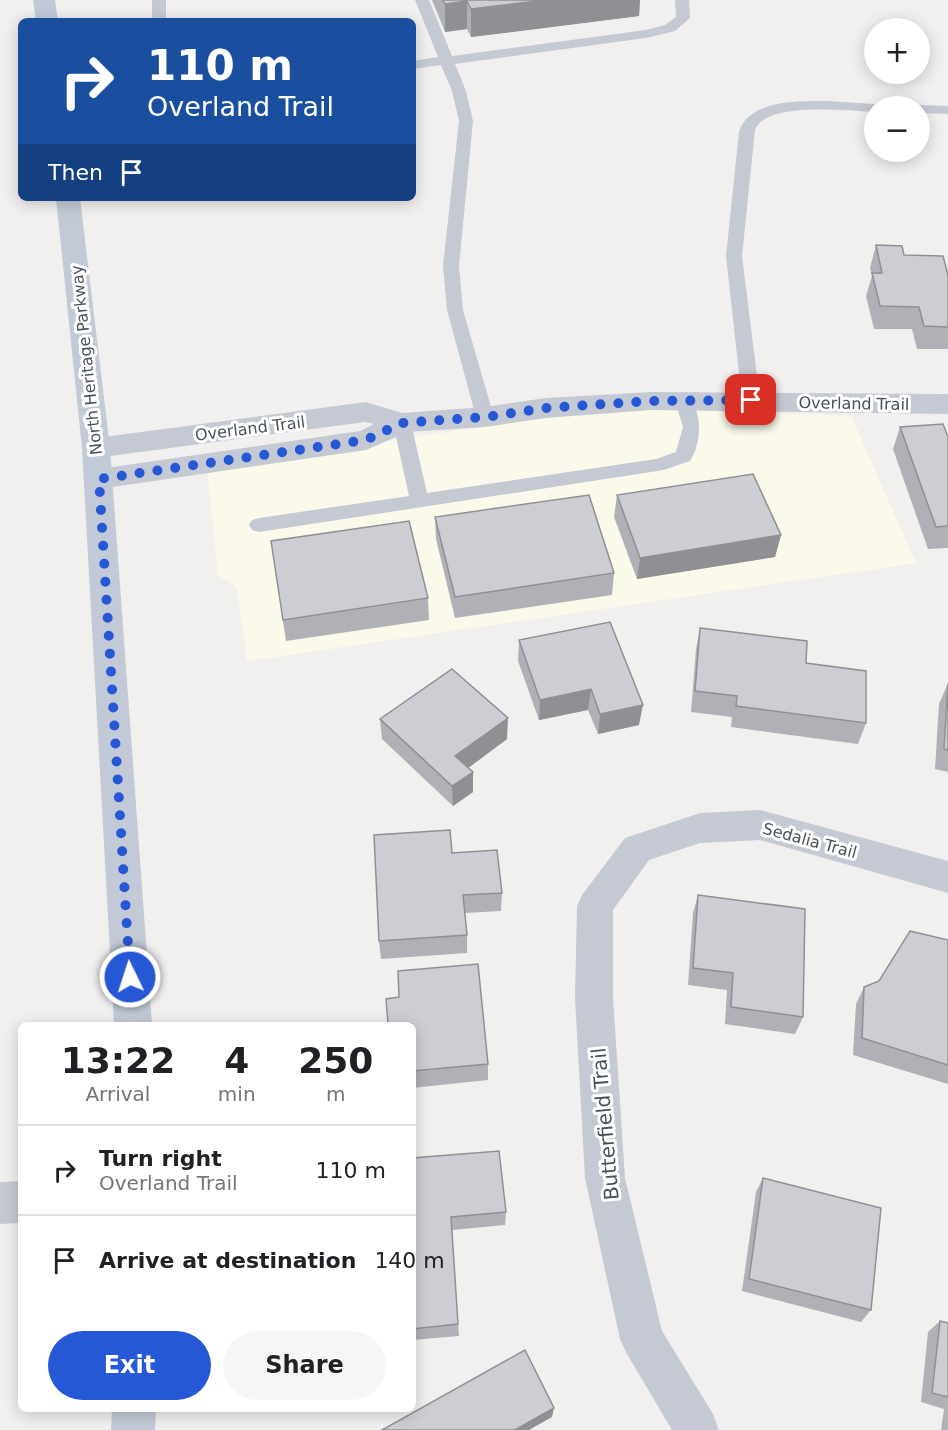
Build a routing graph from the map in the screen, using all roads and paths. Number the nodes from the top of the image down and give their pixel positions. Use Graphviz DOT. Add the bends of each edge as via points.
graph roads {
  1 [pos="44,0"];
  2 [pos="159,0"];
  3 [pos="422,0"];
  4 [pos="682,0"];
  5 [pos="46,18"];
  6 [pos="159,18"];
  7 [pos="447,60"];
  8 [pos="416,64"];
  9 [pos="864,108"];
  10 [pos="930,109"];
  11 [pos="948,110"];
  12 [pos="68,201"];
  13 [pos="751,400"];
  14 [pos="684,401"];
  15 [pos="948,404"];
  16 [pos="486,417"];
  17 [pos="402,423"];
  18 [pos="96,448"];
  19 [pos="99,479"];
  20 [pos="420,501"];
  21 [pos="259,525"];
  22 [pos="637,849"];
  23 [pos="948,877"];
  24 [pos="133,1022"];
  25 [pos="18,1202"];
  26 [pos="0,1203"];
  27 [pos="134,1412"];
  28 [pos="133,1430"];
  29 [pos="697,1430"];
  1 -- 5 [label="main road"];
  2 -- 6 [label="lane"];
  3 -- 7 [label="lane"];
  4 -- 7 [label="lane" via="683,18 670,27 646,34"];
  7 -- 8 [label="lane"];
  7 -- 16 [label="lane" via="466,121 452,288"];
  9 -- 13 [label="lane" via="780,109 750,123 734,256"];
  10 -- 11 [label="lane"];
  12 -- 18 [label="main road, North Heritage Parkway"];
  13 -- 14 [label="street, Overland Trail"];
  13 -- 15 [label="street, Overland Trail"];
  14 -- 16 [label="street, Overland Trail" via="546,408"];
  14 -- 20 [label="lane" via="692,427 684,456 658,465"];
  16 -- 17 [label="street, Overland Trail"];
  17 -- 18 [label="street, Overland Trail" via="366,412"];
  17 -- 19 [label="street, Overland Trail" via="366,440"];
  17 -- 20 [label="lane"];
  18 -- 19 [label="main road, North Heritage Parkway"];
  19 -- 24 [label="main road, North Heritage Parkway"];
  20 -- 21 [label="lane"];
  22 -- 23 [label="street, Sedalia Trail" via="700,828 760,825"];
  22 -- 29 [label="street, Butterfield Trail" via="595,906 594,998 605,1178 642,1339"];
  25 -- 26 [label="street"];
  27 -- 28 [label="main road"];
}
